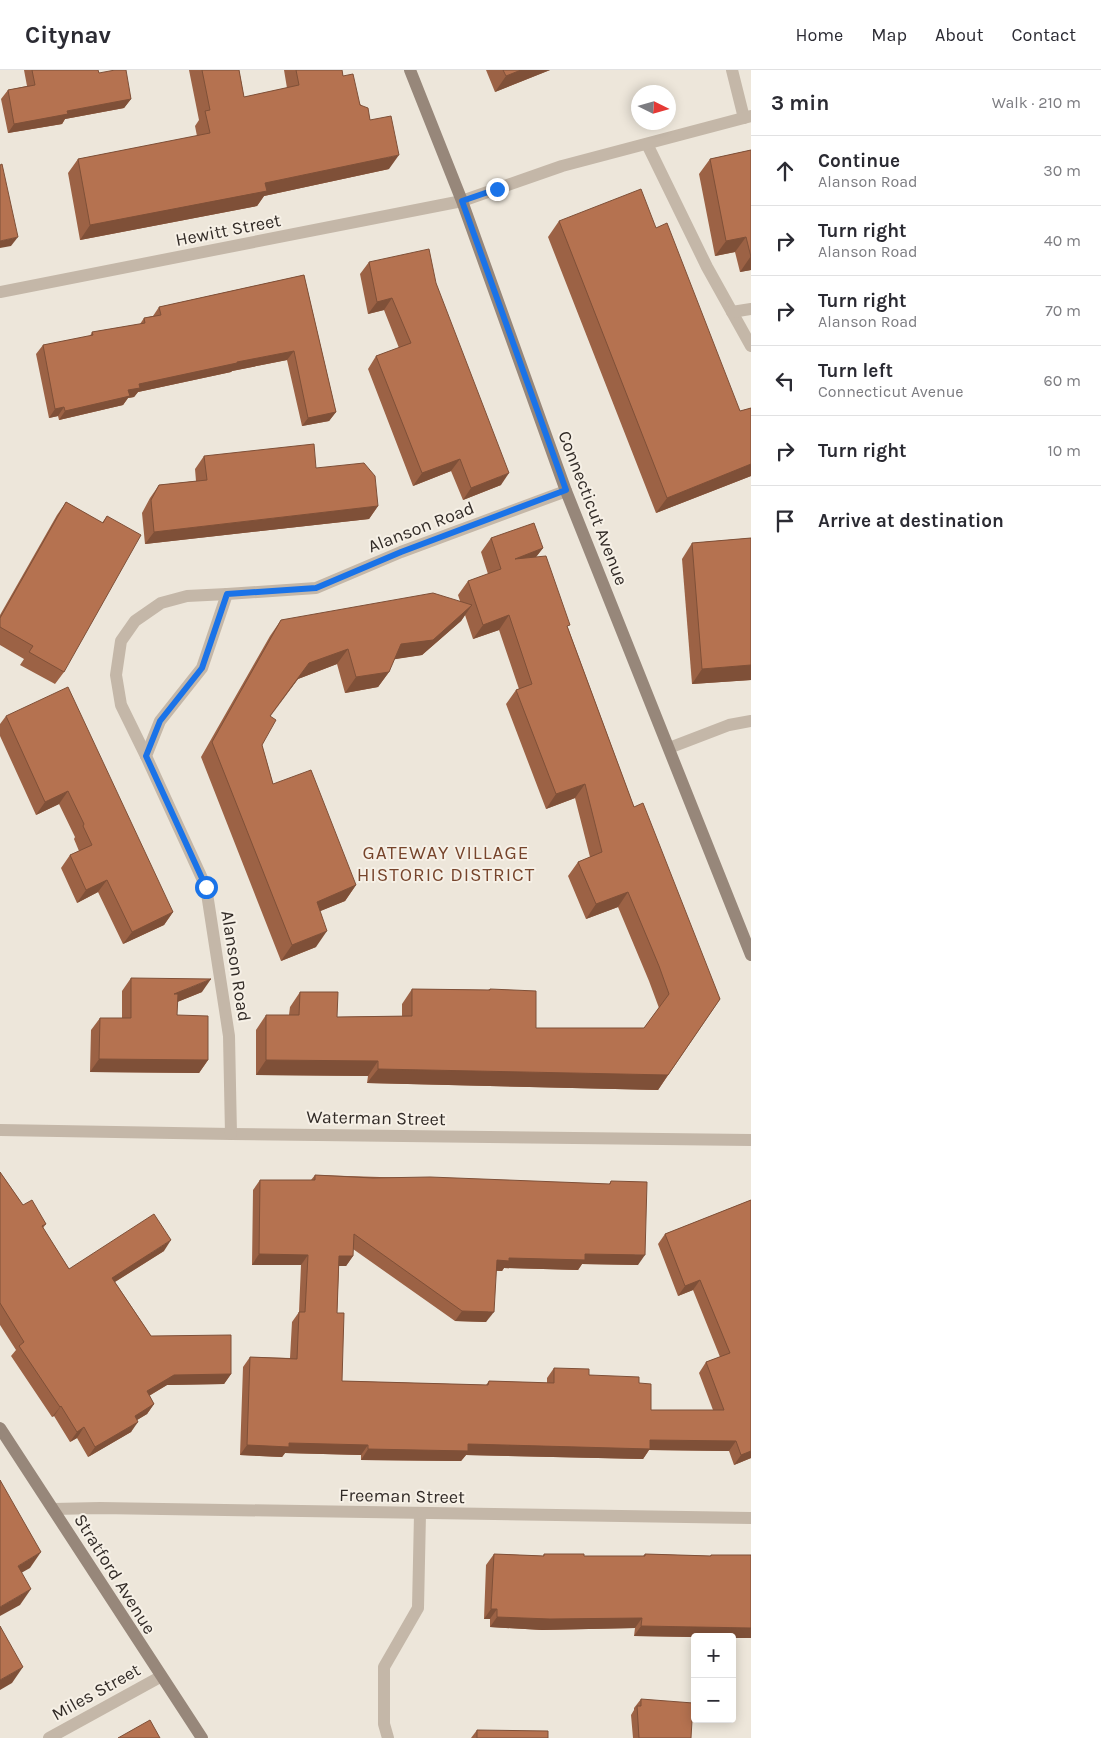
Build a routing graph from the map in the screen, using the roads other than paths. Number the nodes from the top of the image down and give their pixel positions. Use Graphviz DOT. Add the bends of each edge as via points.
graph roads {
  1 [pos="410,70"];
  2 [pos="732,70"];
  3 [pos="748,117"];
  4 [pos="646,144"];
  5 [pos="462,201"];
  6 [pos="0,292"];
  7 [pos="751,309"];
  8 [pos="732,312"];
  9 [pos="751,346"];
  10 [pos="566,490"];
  11 [pos="227,594"];
  12 [pos="751,721"];
  13 [pos="669,748"];
  14 [pos="146,756"];
  15 [pos="751,955"];
  16 [pos="0,1130"];
  17 [pos="232,1134"];
  18 [pos="751,1140"];
  19 [pos="0,1428"];
  20 [pos="53,1509"];
  21 [pos="420,1514"];
  22 [pos="751,1518"];
  23 [pos="160,1677"];
  24 [pos="49,1738"];
  25 [pos="202,1738"];
  26 [pos="388,1738"];
  1 -- 5 [label="main road, Connecticut Avenue"];
  2 -- 3 [label="street"];
  3 -- 4 [label="street, Hewitt Street"];
  4 -- 5 [label="street, Hewitt Street" via="562,166"];
  4 -- 8 [label="street"];
  5 -- 6 [label="street, Hewitt Street"];
  5 -- 10 [label="main road, Connecticut Avenue"];
  7 -- 8 [label="street"];
  8 -- 9 [label="street"];
  10 -- 11 [label="street, Alanson Road" via="316,588"];
  10 -- 13 [label="main road, Connecticut Avenue"];
  11 -- 14 [label="street" via="202,668 160,721"];
  11 -- 14 [label="street, Alanson Road" via="187,596 161,603 135,621 121,641 116,675 121,705"];
  12 -- 13 [label="street" via="729,725"];
  13 -- 15 [label="main road, Connecticut Avenue"];
  14 -- 17 [label="street, Alanson Road" via="206,887 229,1036"];
  16 -- 17 [label="street, Waterman Street"];
  17 -- 18 [label="street, Waterman Street"];
  19 -- 20 [label="main road, Stratford Avenue"];
  20 -- 21 [label="street, Freeman Street"];
  20 -- 23 [label="main road, Stratford Avenue"];
  21 -- 22 [label="street, Freeman Street"];
  21 -- 26 [label="street" via="418,1608 384,1667 384,1724"];
  23 -- 24 [label="street, Miles Street"];
  23 -- 25 [label="main road, Stratford Avenue"];
}
